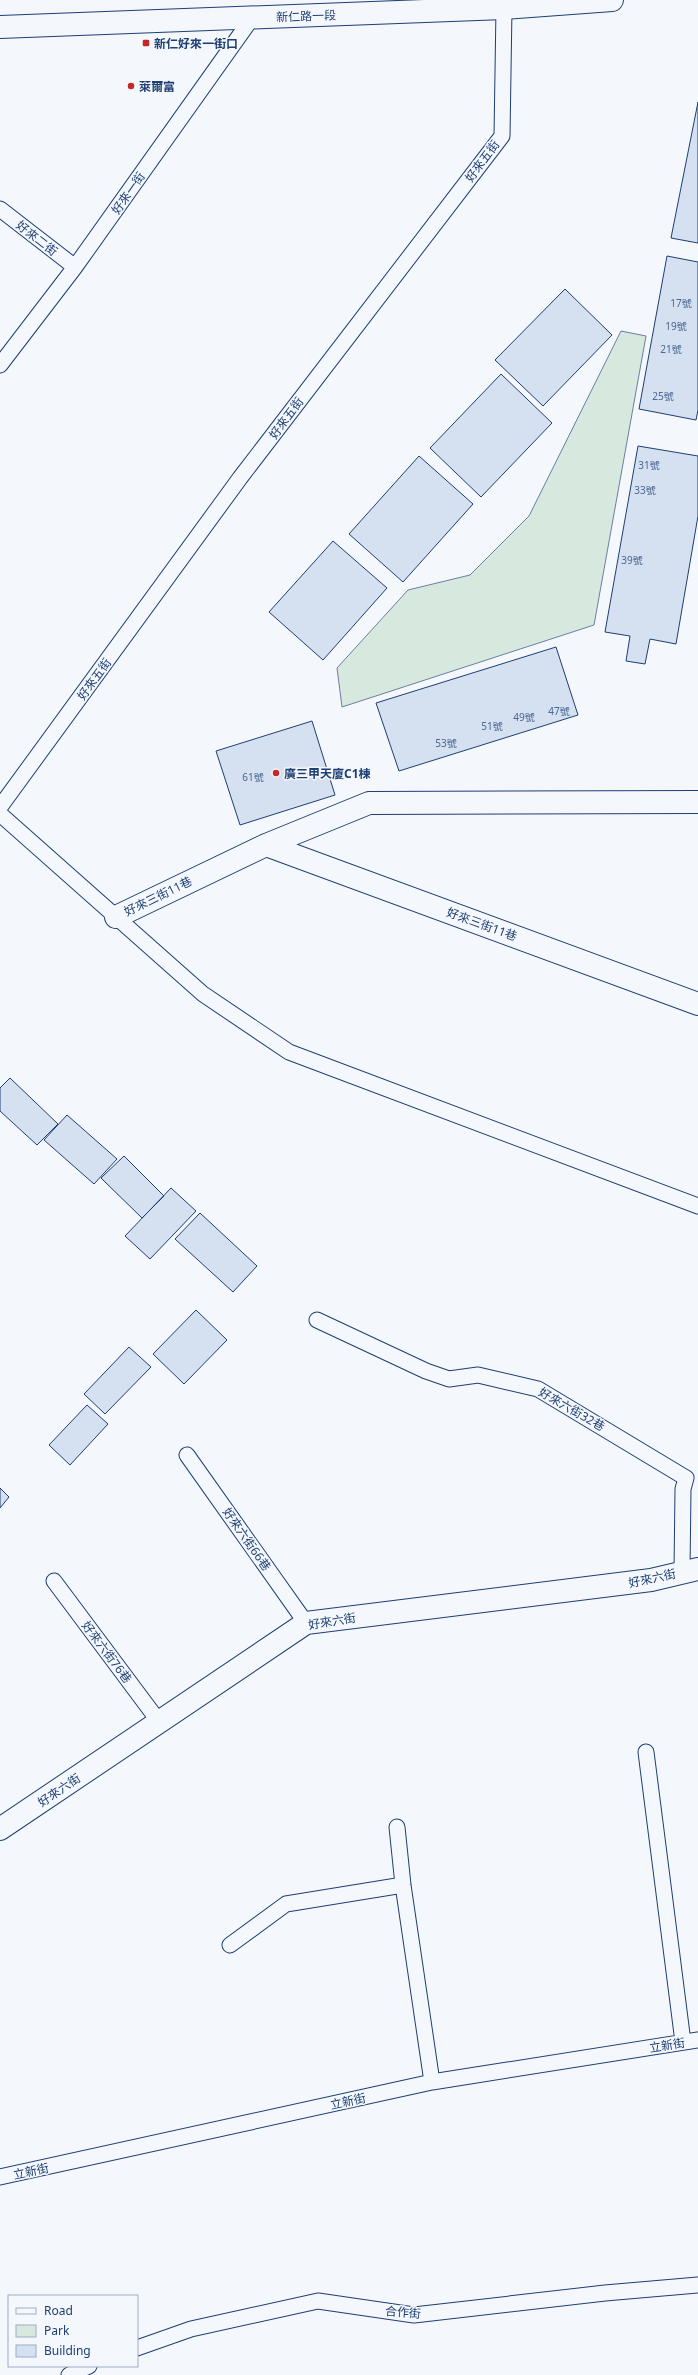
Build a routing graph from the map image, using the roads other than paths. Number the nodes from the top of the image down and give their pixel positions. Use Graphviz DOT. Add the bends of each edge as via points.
graph roads {
  1 [pos="612,0"];
  2 [pos="504,8"];
  3 [pos="252,18"];
  4 [pos="0,27"];
  5 [pos="0,209"];
  6 [pos="75,267"];
  7 [pos="0,365"];
  8 [pos="698,802"];
  9 [pos="0,807"];
  10 [pos="0,814"];
  11 [pos="266,845"];
  12 [pos="116,917"];
  13 [pos="698,1004"];
  14 [pos="698,1206"];
  15 [pos="317,1320"];
  16 [pos="188,1455"];
  17 [pos="690,1570"];
  18 [pos="54,1581"];
  19 [pos="306,1623"];
  20 [pos="160,1723"];
  21 [pos="646,1752"];
  22 [pos="397,1827"];
  23 [pos="0,1829"];
  24 [pos="403,1885"];
  25 [pos="230,1945"];
  26 [pos="698,2040"];
  27 [pos="683,2042"];
  28 [pos="432,2082"];
  29 [pos="0,2177"];
  30 [pos="698,2285"];
  31 [pos="138,2348"];
  32 [pos="87,2367"];
  33 [pos="69,2375"];
  1 -- 2 [label="street, 新仁路一段"];
  2 -- 3 [label="street, 新仁路一段"];
  2 -- 9 [label="lane, 好來五街" via="502,136 240,478"];
  3 -- 4 [label="street, 新仁路一段"];
  3 -- 6 [label="lane, 好來一街"];
  5 -- 6 [label="lane, 好來二街"];
  6 -- 7 [label="lane, 好來一街"];
  8 -- 11 [label="street, 好來三街11巷" via="369,803"];
  10 -- 12 [label="lane"];
  11 -- 12 [label="street, 好來三街11巷"];
  11 -- 13 [label="street, 好來三街11巷"];
  12 -- 14 [label="lane" via="204,994 288,1052"];
  15 -- 17 [label="lane, 好來六街32巷" via="426,1372 449,1379 478,1375 538,1389 686,1478 683,1489"];
  16 -- 19 [label="lane, 好來六街66巷"];
  17 -- 19 [label="street, 好來六街" via="651,1580"];
  18 -- 20 [label="lane, 好來六街76巷"];
  19 -- 20 [label="street, 好來六街"];
  20 -- 23 [label="street, 好來六街"];
  21 -- 27 [label="lane"];
  22 -- 24 [label="lane"];
  24 -- 25 [label="lane" via="286,1904"];
  24 -- 28 [label="lane"];
  26 -- 27 [label="lane, 立新街"];
  27 -- 28 [label="lane, 立新街"];
  28 -- 29 [label="lane, 立新街"];
  30 -- 31 [label="lane, 合作街" via="414,2315 318,2301 190,2329"];
  32 -- 33 [label="lane"];
}
